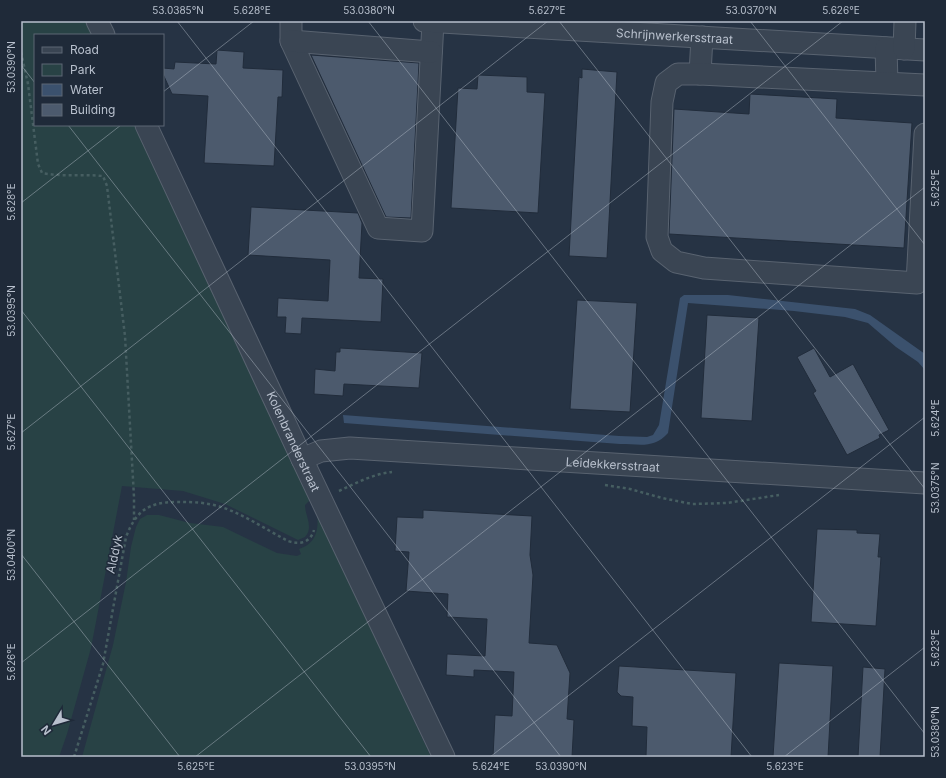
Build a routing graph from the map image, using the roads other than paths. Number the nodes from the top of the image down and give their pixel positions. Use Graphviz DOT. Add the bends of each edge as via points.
graph roads {
  1 [pos="97,21"];
  2 [pos="424,21"];
  3 [pos="905,21"];
  4 [pos="433,22"];
  5 [pos="291,31"];
  6 [pos="104,34"];
  7 [pos="702,37"];
  8 [pos="895,48"];
  9 [pos="925,50"];
  10 [pos="431,52"];
  11 [pos="700,74"];
  12 [pos="887,82"];
  13 [pos="925,85"];
  14 [pos="146,126"];
  15 [pos="925,134"];
  16 [pos="302,459"];
  17 [pos="925,482"];
  18 [pos="444,757"];
  1 -- 6 [label="street"];
  2 -- 4 [label="street, Schrijnwerkersstraat"];
  3 -- 8 [label="street"];
  4 -- 7 [label="street, Schrijnwerkersstraat"];
  4 -- 10 [label="street"];
  5 -- 10 [label="street"];
  5 -- 10 [label="street" via="378,228 422,231"];
  7 -- 8 [label="street, Schrijnwerkersstraat"];
  7 -- 11 [label="street"];
  8 -- 9 [label="street, Schrijnwerkersstraat"];
  8 -- 12 [label="street"];
  11 -- 12 [label="street"];
  11 -- 15 [label="street" via="678,74 666,82 662,102 657,237 662,251 676,262 704,268 917,283"];
  12 -- 13 [label="street"];
  14 -- 16 [label="street, Kolenbranderstraat"];
  16 -- 17 [label="street, Leidekkersstraat" via="322,451 350,448"];
  16 -- 18 [label="street, Kolenbranderstraat"];
}
